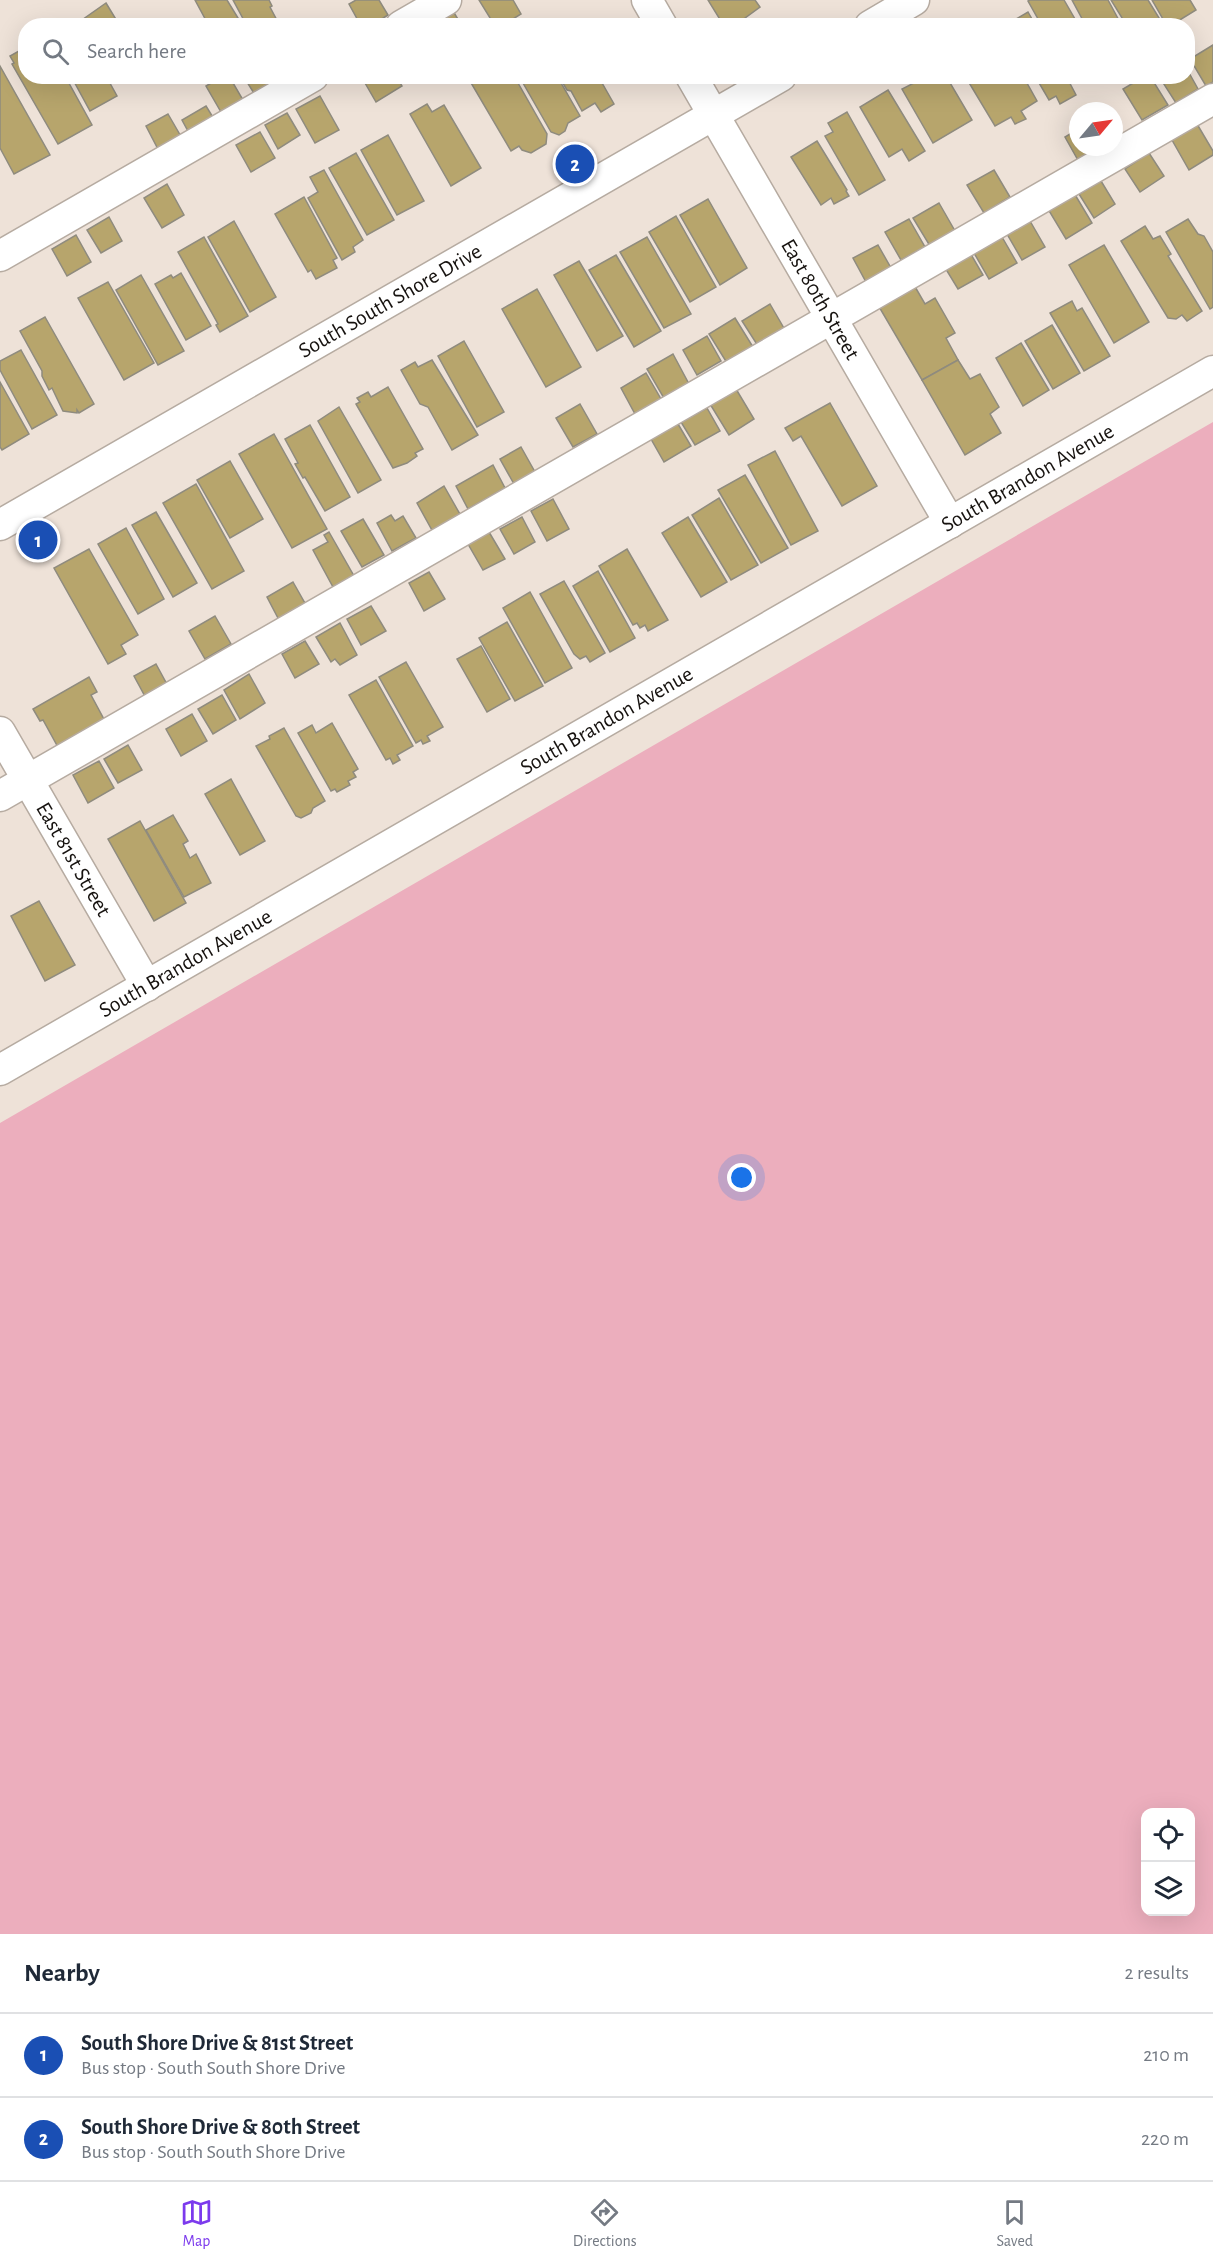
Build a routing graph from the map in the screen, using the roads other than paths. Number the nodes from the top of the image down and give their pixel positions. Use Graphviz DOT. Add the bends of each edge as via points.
graph roads {
  1 [pos="446,0"];
  2 [pos="647,0"];
  3 [pos="914,0"];
  4 [pos="415,18"];
  5 [pos="657,18"];
  6 [pos="884,18"];
  7 [pos="299,84"];
  8 [pos="696,84"];
  9 [pos="767,84"];
  10 [pos="1213,99"];
  11 [pos="714,115"];
  12 [pos="0,256"];
  13 [pos="832,318"];
  14 [pos="1213,371"];
  15 [pos="950,523"];
  16 [pos="0,525"];
  17 [pos="0,732"];
  18 [pos="28,780"];
  19 [pos="0,796"];
  20 [pos="147,986"];
  21 [pos="0,1070"];
  1 -- 4 [label="street"];
  2 -- 5 [label="street"];
  3 -- 6 [label="street"];
  7 -- 12 [label="street"];
  8 -- 11 [label="street, East 80th Street"];
  9 -- 11 [label="street, South South Shore Drive"];
  10 -- 13 [label="street"];
  11 -- 13 [label="street, East 80th Street"];
  11 -- 16 [label="street, South South Shore Drive"];
  13 -- 15 [label="street, East 80th Street"];
  13 -- 18 [label="street"];
  14 -- 15 [label="street, South Brandon Avenue"];
  15 -- 20 [label="street, South Brandon Avenue"];
  17 -- 18 [label="street, East 81st Street"];
  18 -- 19 [label="street"];
  18 -- 20 [label="street, East 81st Street"];
  20 -- 21 [label="street, South Brandon Avenue"];
}
